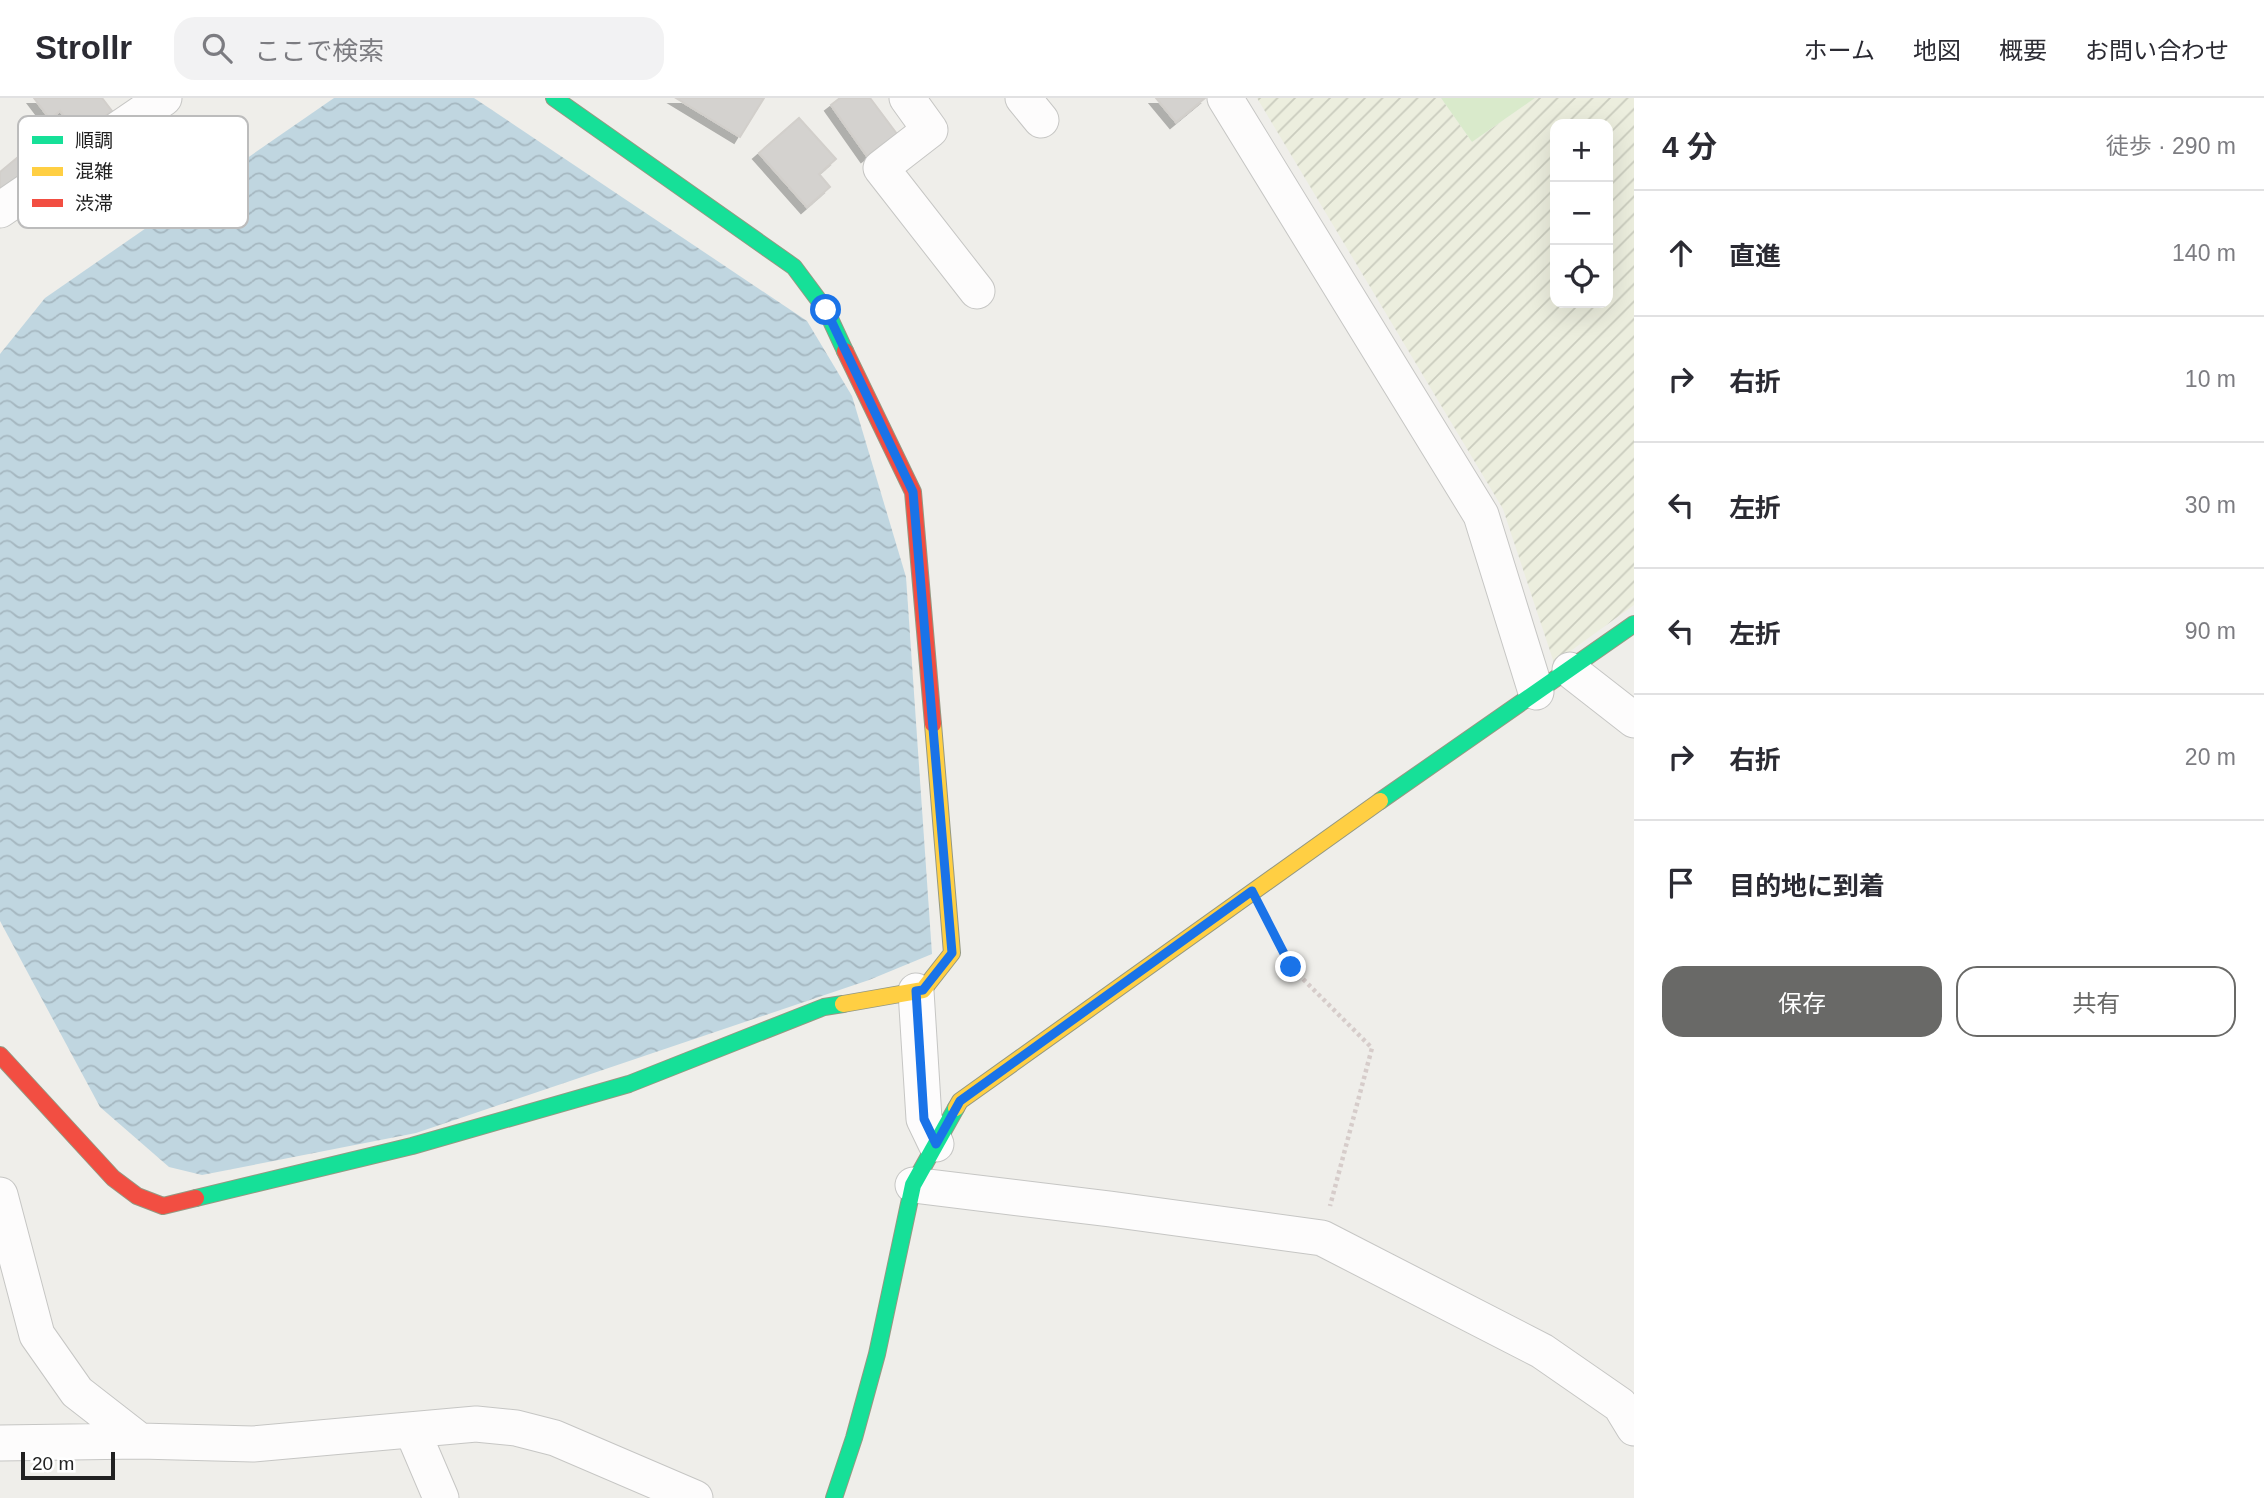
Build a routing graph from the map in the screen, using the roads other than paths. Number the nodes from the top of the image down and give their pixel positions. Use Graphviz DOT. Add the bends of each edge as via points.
graph roads {
  1 [pos="163,98"];
  2 [pos="554,98"];
  3 [pos="907,98"];
  4 [pos="1224,98"];
  5 [pos="137,116"];
  6 [pos="18,198"];
  7 [pos="0,210"];
  8 [pos="977,291"];
  9 [pos="1634,624"];
  10 [pos="1570,670"];
  11 [pos="1536,692"];
  12 [pos="1634,720"];
  13 [pos="916,991"];
  14 [pos="0,1055"];
  15 [pos="936,1144"];
  16 [pos="913,1185"];
  17 [pos="0,1195"];
  18 [pos="1634,1428"];
  19 [pos="412,1430"];
  20 [pos="140,1441"];
  21 [pos="0,1443"];
  22 [pos="441,1498"];
  23 [pos="695,1498"];
  24 [pos="834,1498"];
  1 -- 5 [label="street"];
  2 -- 13 [label="street" via="794,267 826,310 913,492 952,953 923,990"];
  3 -- 8 [label="street" via="930,130 881,168"];
  4 -- 11 [label="street" via="1481,515"];
  6 -- 7 [label="street"];
  9 -- 10 [label="street"];
  10 -- 11 [label="street"];
  10 -- 12 [label="street"];
  11 -- 15 [label="street" via="960,1101"];
  13 -- 14 [label="street" via="824,1007 629,1084 412,1146 163,1206 137,1196 113,1178"];
  13 -- 15 [label="street" via="924,1119"];
  15 -- 16 [label="street"];
  16 -- 18 [label="street" via="1322,1238 1542,1351 1620,1405"];
  16 -- 24 [label="street" via="877,1354"];
  17 -- 20 [label="street" via="37,1335 77,1392"];
  19 -- 20 [label="street" via="253,1444"];
  19 -- 22 [label="street"];
  19 -- 23 [label="street" via="476,1424 516,1428 555,1438"];
  20 -- 21 [label="street"];
}
